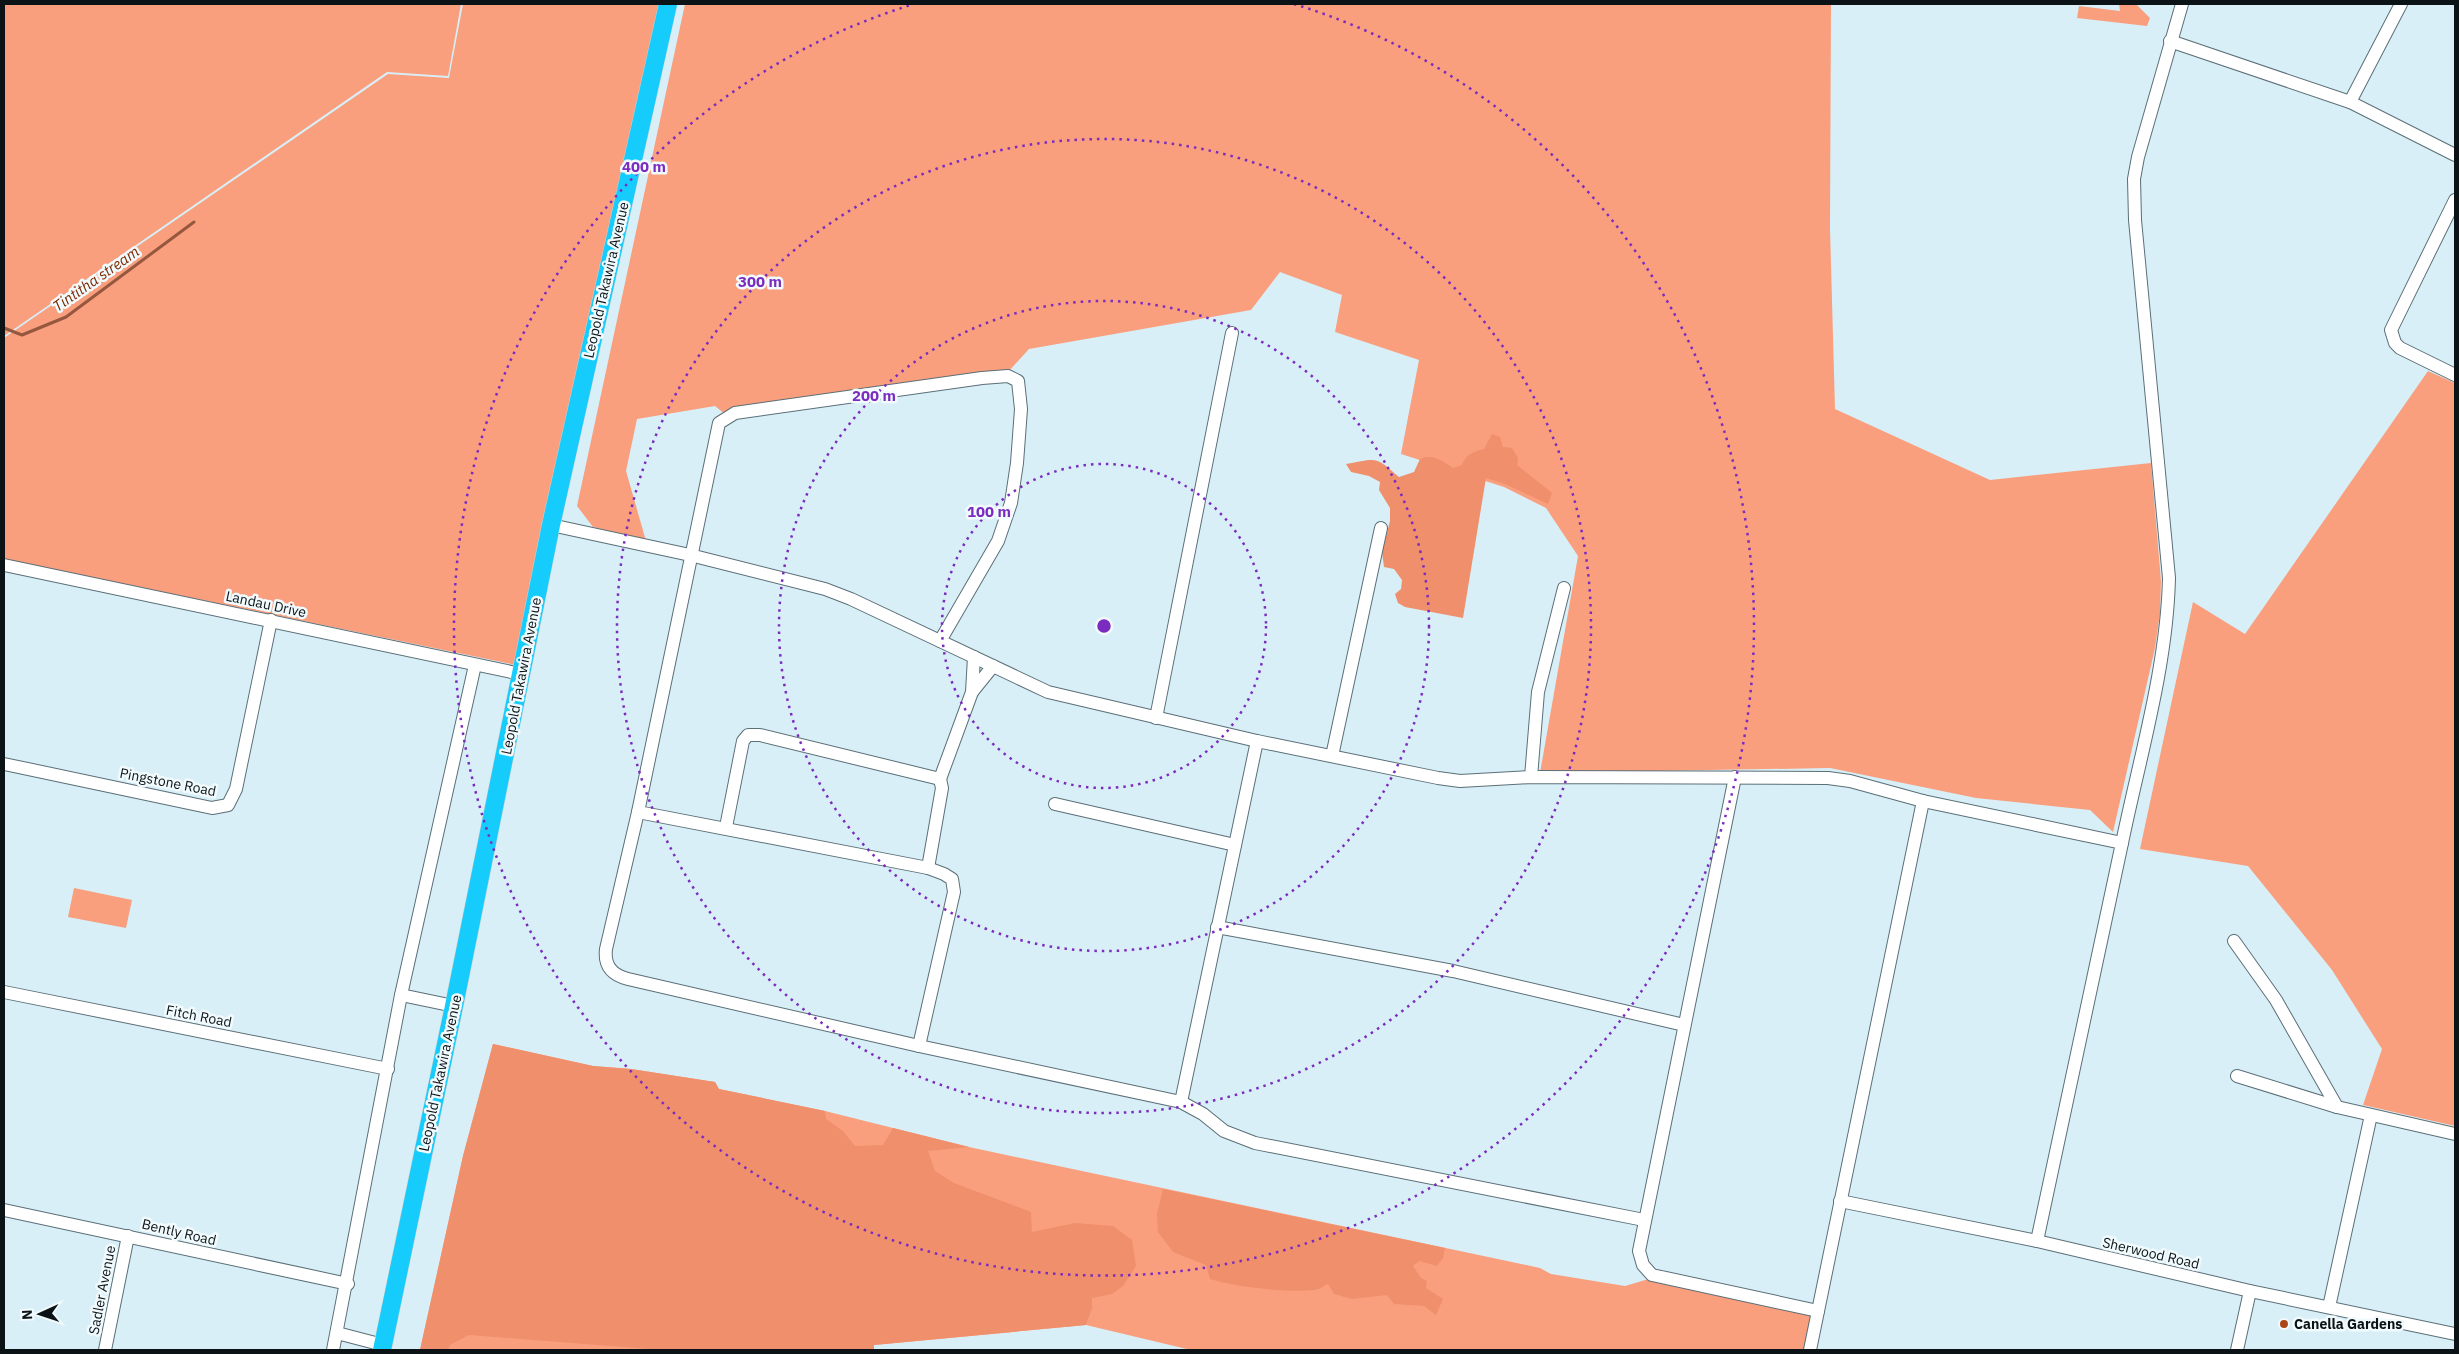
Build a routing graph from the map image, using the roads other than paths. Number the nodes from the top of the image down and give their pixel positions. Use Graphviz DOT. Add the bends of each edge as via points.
graph roads {
  1 [pos="668,4"];
  2 [pos="2182,4"];
  3 [pos="2401,4"];
  4 [pos="2170,41"];
  5 [pos="2350,102"];
  6 [pos="2455,155"];
  7 [pos="2455,200"];
  8 [pos="1232,333"];
  9 [pos="2455,375"];
  10 [pos="551,524"];
  11 [pos="1381,528"];
  12 [pos="690,555"];
  13 [pos="4,565"];
  14 [pos="1564,588"];
  15 [pos="270,620"];
  16 [pos="940,641"];
  17 [pos="974,657"];
  18 [pos="475,664"];
  19 [pos="993,666"];
  20 [pos="521,674"];
  21 [pos="972,692"];
  22 [pos="1156,718"];
  23 [pos="1257,740"];
  24 [pos="1332,756"];
  25 [pos="4,764"];
  26 [pos="1735,777"];
  27 [pos="1532,778"];
  28 [pos="940,779"];
  29 [pos="1923,801"];
  30 [pos="1055,804"];
  31 [pos="638,812"];
  32 [pos="726,827"];
  33 [pos="2122,843"];
  34 [pos="1235,845"];
  35 [pos="928,868"];
  36 [pos="1217,927"];
  37 [pos="2234,941"];
  38 [pos="4,992"];
  39 [pos="401,995"];
  40 [pos="454,1006"];
  41 [pos="1684,1025"];
  42 [pos="919,1046"];
  43 [pos="388,1070"];
  44 [pos="2237,1076"];
  45 [pos="1180,1102"];
  46 [pos="2337,1107"];
  47 [pos="2371,1115"];
  48 [pos="2455,1134"];
  49 [pos="1840,1201"];
  50 [pos="4,1210"];
  51 [pos="1644,1220"];
  52 [pos="128,1236"];
  53 [pos="2037,1241"];
  54 [pos="348,1284"];
  55 [pos="2250,1291"];
  56 [pos="2329,1307"];
  57 [pos="1818,1311"];
  58 [pos="337,1333"];
  59 [pos="2455,1334"];
  60 [pos="382,1348"];
  61 [pos="105,1350"];
  62 [pos="334,1350"];
  63 [pos="1810,1350"];
  64 [pos="2236,1350"];
  1 -- 10 [label="highway, Leopold Takawira Avenue"];
  2 -- 4 [label="street"];
  3 -- 5 [label="street"];
  4 -- 5 [label="street"];
  4 -- 33 [label="street" via="2138,157 2134,200 2169,578 2168,610 2164,646"];
  5 -- 6 [label="street"];
  7 -- 9 [label="street" via="2392,330 2395,343 2400,348"];
  8 -- 22 [label="street"];
  10 -- 12 [label="street"];
  10 -- 20 [label="highway, Leopold Takawira Avenue"];
  11 -- 24 [label="street"];
  12 -- 16 [label="street" via="825,589"];
  12 -- 16 [label="street" via="719,424 728,415 982,378 1014,378 1020,387 1021,409 1011,503 998,541"];
  12 -- 31 [label="street"];
  13 -- 15 [label="street, Landau Drive"];
  14 -- 27 [label="street" via="1538,692"];
  15 -- 18 [label="street, Landau Drive"];
  15 -- 25 [label="street, Pingstone Road" via="236,789 228,805 212,808"];
  16 -- 17 [label="street"];
  17 -- 19 [label="street"];
  17 -- 21 [label="street"];
  18 -- 20 [label="street, Landau Drive"];
  18 -- 39 [label="street"];
  19 -- 21 [label="street"];
  19 -- 22 [label="street" via="1048,692"];
  20 -- 40 [label="highway, Leopold Takawira Avenue"];
  21 -- 28 [label="street"];
  22 -- 23 [label="street"];
  23 -- 24 [label="street"];
  23 -- 34 [label="street"];
  24 -- 27 [label="street" via="1447,780"];
  26 -- 27 [label="street"];
  26 -- 29 [label="street" via="1828,778"];
  26 -- 41 [label="street"];
  28 -- 32 [label="street" via="748,735 743,741"];
  28 -- 35 [label="street" via="942,788"];
  29 -- 33 [label="street"];
  29 -- 49 [label="street"];
  30 -- 34 [label="street"];
  31 -- 32 [label="street"];
  31 -- 42 [label="street" via="605,957 608,967 618,976"];
  32 -- 35 [label="street"];
  33 -- 53 [label="street"];
  34 -- 36 [label="street"];
  35 -- 42 [label="street" via="952,879 954,892"];
  36 -- 41 [label="street" via="1453,972"];
  36 -- 45 [label="street"];
  37 -- 46 [label="street" via="2276,1000"];
  38 -- 43 [label="street, Fitch Road"];
  39 -- 40 [label="street"];
  39 -- 43 [label="street"];
  40 -- 60 [label="highway, Leopold Takawira Avenue"];
  41 -- 51 [label="street"];
  42 -- 45 [label="street"];
  43 -- 54 [label="street"];
  44 -- 46 [label="street"];
  45 -- 51 [label="street" via="1203,1114 1224,1131 1255,1143"];
  46 -- 47 [label="street"];
  47 -- 48 [label="street"];
  47 -- 56 [label="street"];
  49 -- 53 [label="street, Sherwood Road"];
  49 -- 57 [label="street"];
  50 -- 52 [label="street, Bently Road"];
  51 -- 57 [label="street" via="1639,1251 1643,1265 1652,1275"];
  52 -- 54 [label="street, Bently Road"];
  52 -- 61 [label="street, Sadler Avenue"];
  53 -- 55 [label="street, Sherwood Road"];
  54 -- 58 [label="street"];
  55 -- 56 [label="street, Sherwood Road"];
  55 -- 64 [label="street"];
  56 -- 59 [label="street, Sherwood Road"];
  57 -- 63 [label="street"];
  58 -- 60 [label="street"];
  58 -- 62 [label="street"];
}
